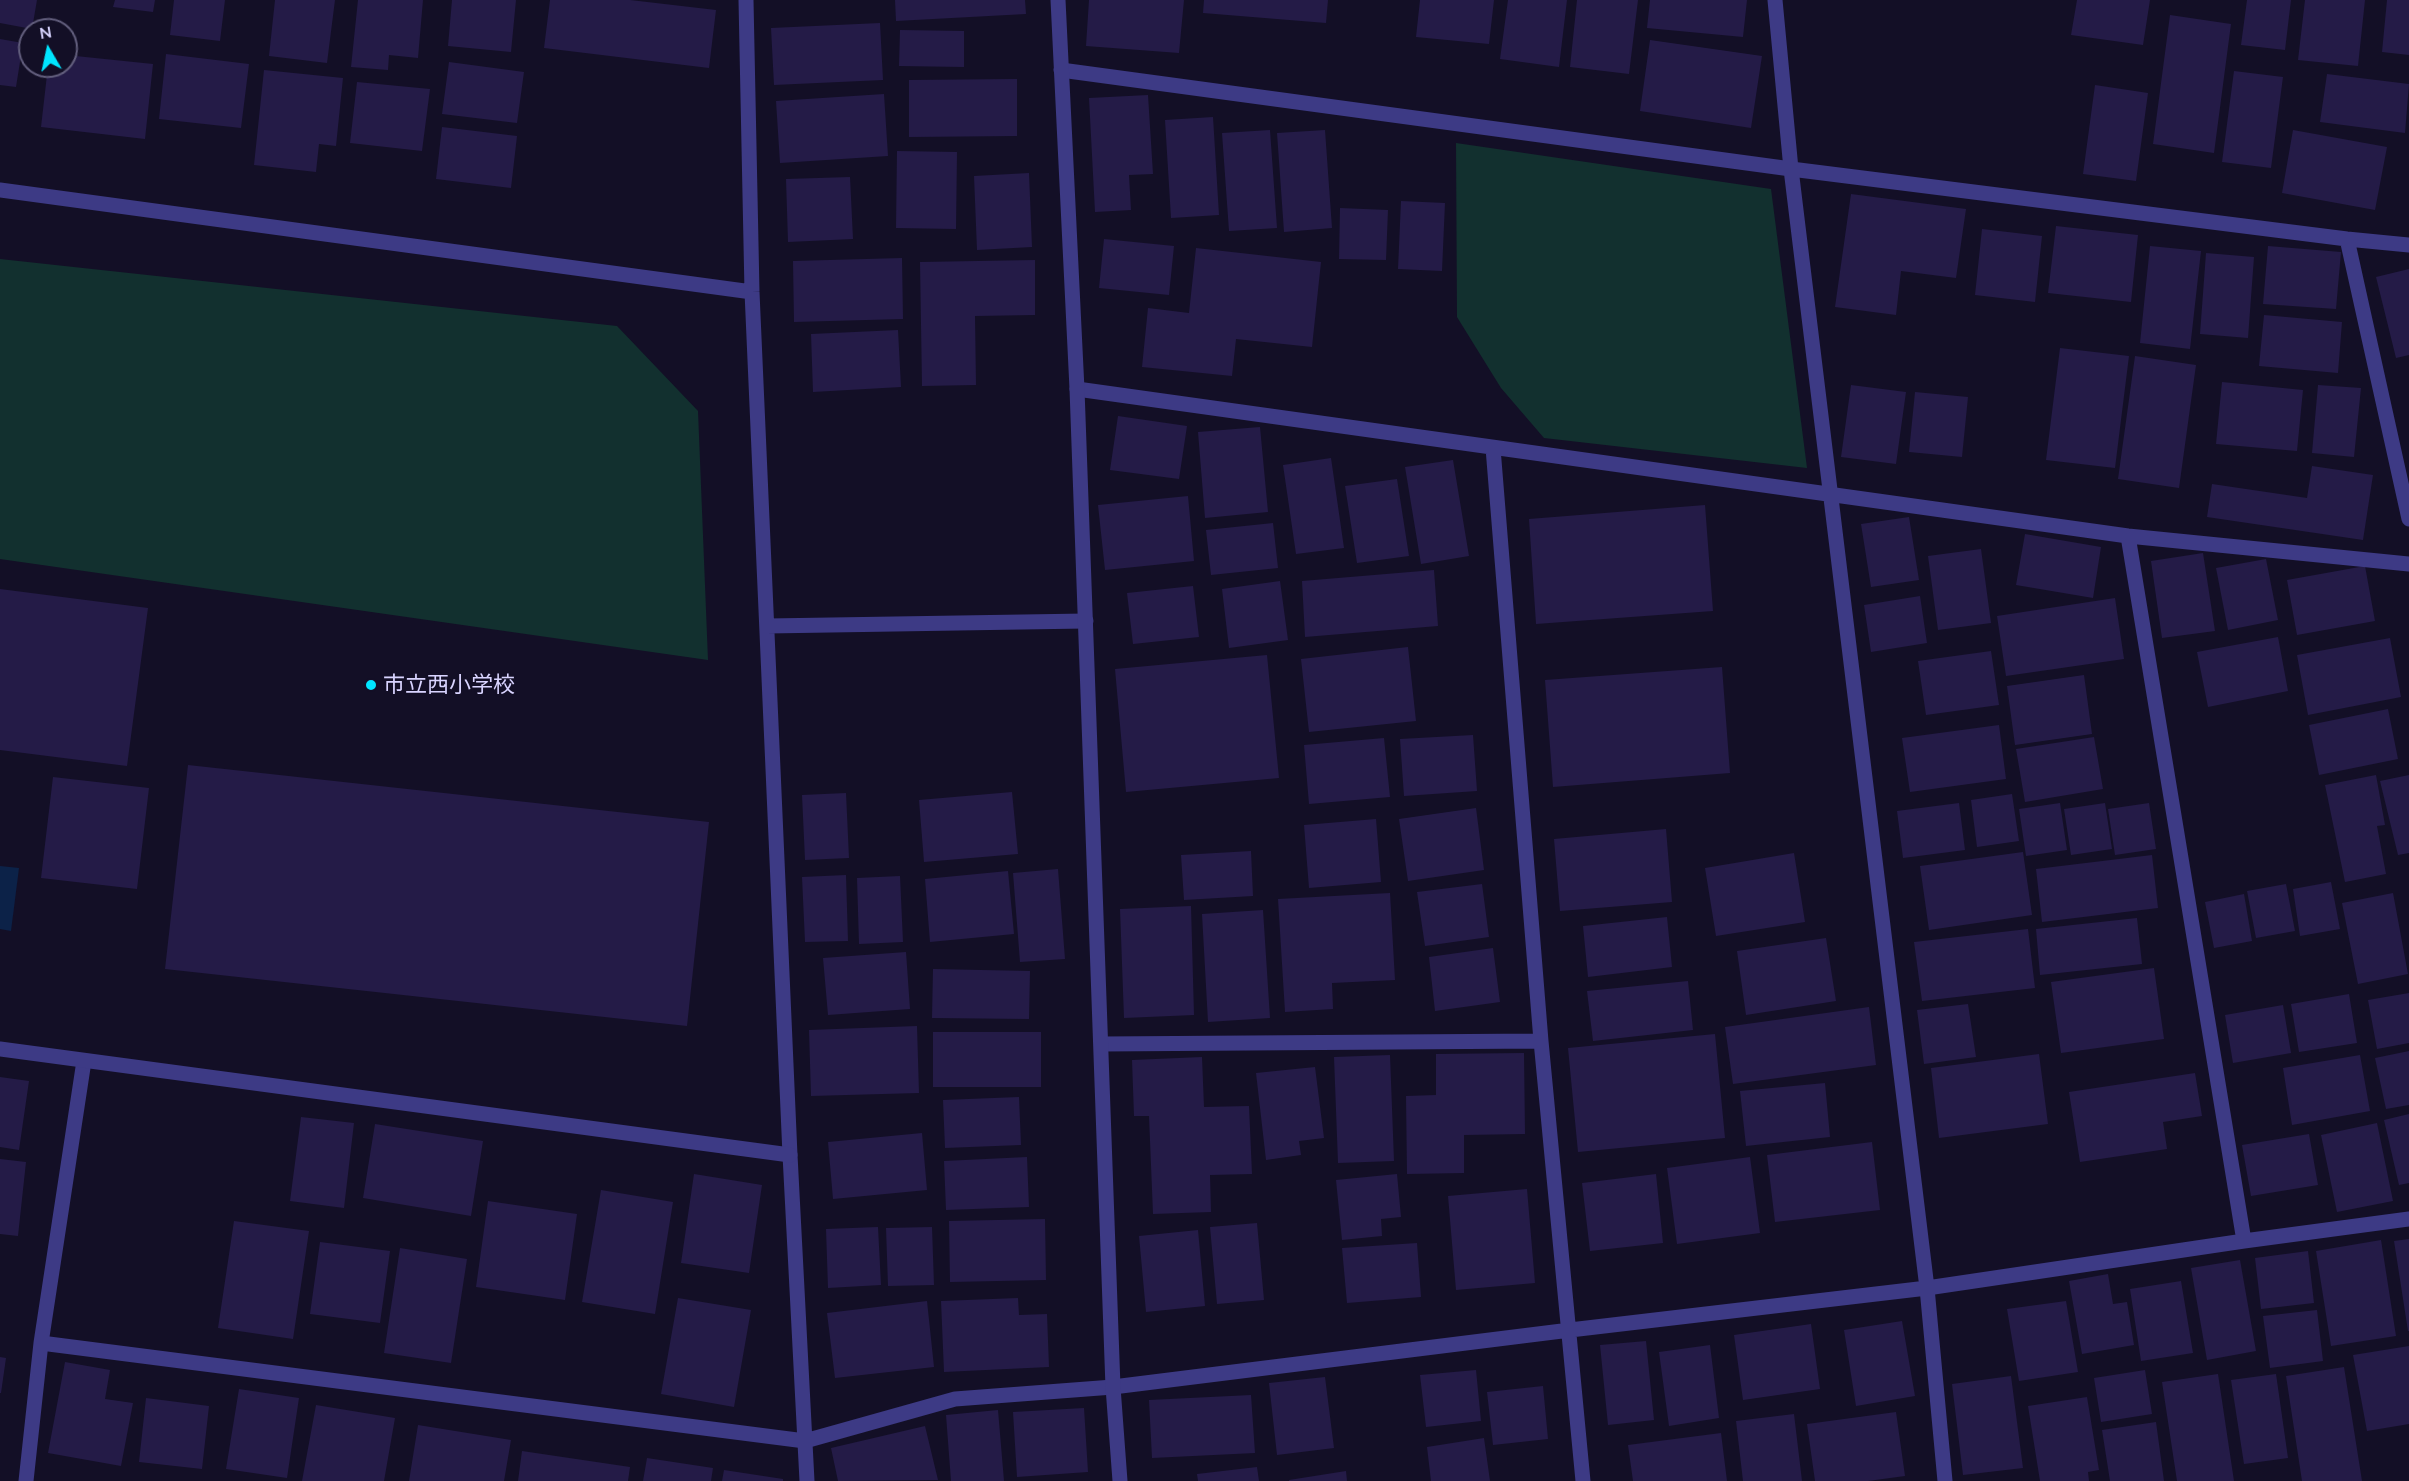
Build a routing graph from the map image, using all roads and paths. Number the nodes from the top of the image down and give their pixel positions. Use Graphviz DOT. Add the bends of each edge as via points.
graph roads {
  1 [pos="746,0"];
  2 [pos="1058,0"];
  3 [pos="1775,0"];
  4 [pos="1061,70"];
  5 [pos="1791,169"];
  6 [pos="0,190"];
  7 [pos="2347,239"];
  8 [pos="2409,245"];
  9 [pos="752,292"];
  10 [pos="1077,389"];
  11 [pos="1493,448"];
  12 [pos="1830,494"];
  13 [pos="2409,519"];
  14 [pos="2128,536"];
  15 [pos="2409,564"];
  16 [pos="1086,621"];
  17 [pos="767,626"];
  18 [pos="1541,1041"];
  19 [pos="1102,1044"];
  20 [pos="0,1048"];
  21 [pos="84,1061"];
  22 [pos="790,1155"];
  23 [pos="2409,1219"];
  24 [pos="2244,1241"];
  25 [pos="1927,1288"];
  26 [pos="1570,1330"];
  27 [pos="41,1343"];
  28 [pos="1113,1387"];
  29 [pos="805,1441"];
  30 [pos="26,1481"];
  31 [pos="807,1481"];
  32 [pos="1120,1481"];
  33 [pos="1583,1481"];
  34 [pos="1945,1481"];
  1 -- 9 [label="street"];
  2 -- 4 [label="street"];
  3 -- 5 [label="street"];
  4 -- 5 [label="street"];
  4 -- 10 [label="street"];
  5 -- 7 [label="street"];
  5 -- 12 [label="street"];
  6 -- 9 [label="street"];
  7 -- 8 [label="street"];
  7 -- 13 [label="street"];
  9 -- 17 [label="street"];
  10 -- 11 [label="street"];
  10 -- 16 [label="street"];
  11 -- 12 [label="street"];
  11 -- 18 [label="street"];
  12 -- 14 [label="street"];
  12 -- 25 [label="street"];
  14 -- 15 [label="street"];
  14 -- 24 [label="street"];
  16 -- 17 [label="street"];
  16 -- 19 [label="street"];
  17 -- 22 [label="street"];
  18 -- 19 [label="street"];
  18 -- 26 [label="street"];
  19 -- 28 [label="street"];
  20 -- 21 [label="street"];
  21 -- 22 [label="street"];
  21 -- 27 [label="street"];
  22 -- 29 [label="street"];
  23 -- 24 [label="street"];
  24 -- 25 [label="street"];
  25 -- 26 [label="street"];
  25 -- 34 [label="street"];
  26 -- 28 [label="street"];
  26 -- 33 [label="street"];
  27 -- 29 [label="street"];
  27 -- 30 [label="street"];
  28 -- 29 [label="street" via="955,1399"];
  28 -- 32 [label="street"];
  29 -- 31 [label="street"];
}
